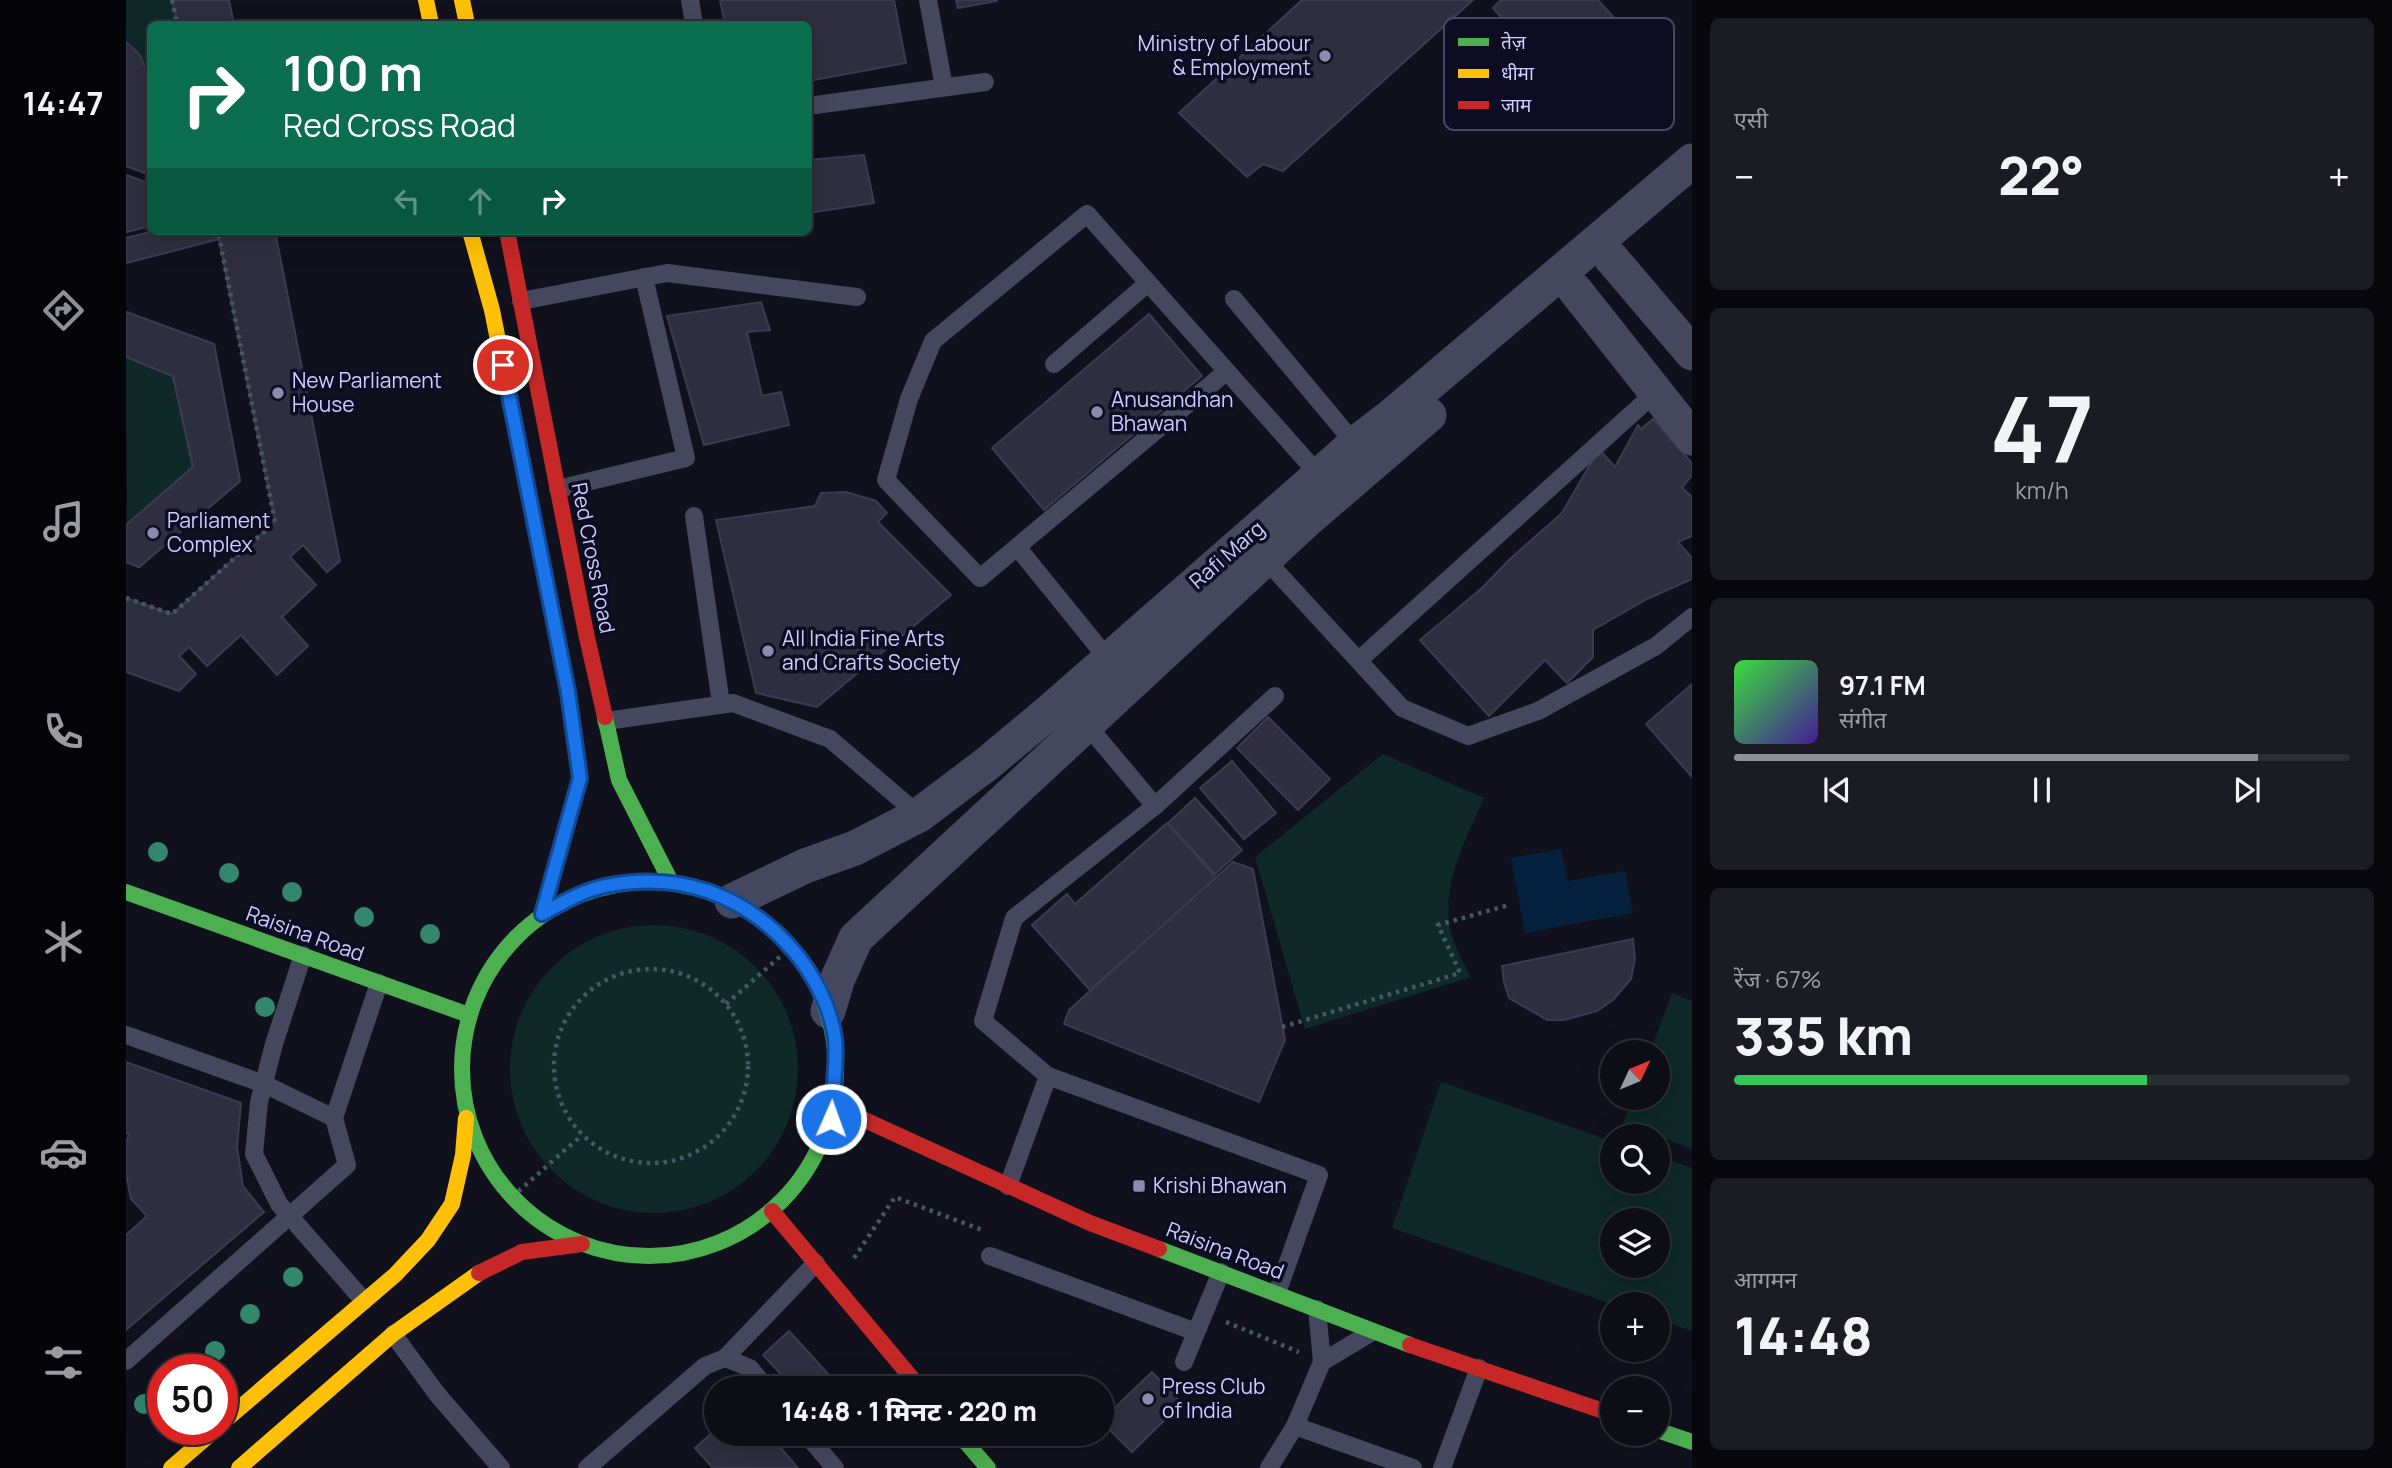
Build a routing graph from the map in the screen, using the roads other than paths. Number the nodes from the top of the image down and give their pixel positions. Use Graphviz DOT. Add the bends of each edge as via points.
graph roads {
  1 [pos="426,0"];
  2 [pos="462,0"];
  3 [pos="690,0"];
  4 [pos="928,0"];
  5 [pos="430,21"];
  6 [pos="466,21"];
  7 [pos="694,21"];
  8 [pos="985,82"];
  9 [pos="944,87"];
  10 [pos="812,105"];
  11 [pos="1692,161"];
  12 [pos="1692,189"];
  13 [pos="471,235"];
  14 [pos="508,235"];
  15 [pos="1611,258"];
  16 [pos="645,277"];
  17 [pos="1148,284"];
  18 [pos="1575,290"];
  19 [pos="857,297"];
  20 [pos="1234,299"];
  21 [pos="521,301"];
  22 [pos="1690,348"];
  23 [pos="1054,364"];
  24 [pos="1227,370"];
  25 [pos="1656,392"];
  26 [pos="1692,438"];
  27 [pos="1355,444"];
  28 [pos="1320,476"];
  29 [pos="558,489"];
  30 [pos="694,516"];
  31 [pos="1017,547"];
  32 [pos="1265,559"];
  33 [pos="1692,617"];
  34 [pos="1108,659"];
  35 [pos="1359,660"];
  36 [pos="1275,696"];
  37 [pos="721,705"];
  38 [pos="606,721"];
  39 [pos="1087,724"];
  40 [pos="1155,806"];
  41 [pos="919,815"];
  42 [pos="671,883"];
  43 [pos="126,892"];
  44 [pos="732,901"];
  45 [pos="542,914"];
  46 [pos="303,955"];
  47 [pos="379,983"];
  48 [pos="828,1011"];
  49 [pos="469,1015"];
  50 [pos="126,1035"];
  51 [pos="1048,1076"];
  52 [pos="264,1084"];
  53 [pos="832,1105"];
  54 [pos="467,1109"];
  55 [pos="334,1118"];
  56 [pos="1008,1186"];
  57 [pos="772,1211"];
  58 [pos="291,1217"];
  59 [pos="582,1244"];
  60 [pos="990,1256"];
  61 [pos="816,1263"];
  62 [pos="1221,1272"];
  63 [pos="1277,1293"];
  64 [pos="364,1301"];
  65 [pos="1317,1309"];
  66 [pos="1196,1332"];
  67 [pos="1372,1332"];
  68 [pos="393,1334"];
  69 [pos="725,1358"];
  70 [pos="126,1361"];
  71 [pos="1184,1362"];
  72 [pos="1322,1362"];
  73 [pos="1479,1368"];
  74 [pos="756,1376"];
  75 [pos="910,1376"];
  76 [pos="238,1409"];
  77 [pos="1600,1410"];
  78 [pos="1295,1426"];
  79 [pos="1670,1434"];
  80 [pos="1692,1442"];
  81 [pos="198,1445"];
  82 [pos="816,1446"];
  83 [pos="969,1446"];
  84 [pos="240,1467"];
  85 [pos="171,1468"];
  86 [pos="501,1468"];
  87 [pos="587,1468"];
  88 [pos="835,1468"];
  89 [pos="988,1468"];
  90 [pos="1269,1468"];
  91 [pos="1413,1468"];
  92 [pos="1442,1468"];
  1 -- 5 [label="main road"];
  2 -- 6 [label="main road"];
  3 -- 7 [label="lane"];
  4 -- 9 [label="lane"];
  8 -- 9 [label="lane"];
  9 -- 10 [label="lane"];
  11 -- 27 [label="street, Rafi Marg"];
  12 -- 15 [label="street, Rafi Marg"];
  13 -- 45 [label="main road" via="495,323 568,692 580,778"];
  14 -- 21 [label="main road, Red Cross Road"];
  15 -- 18 [label="street, Rafi Marg"];
  15 -- 22 [label="street"];
  16 -- 19 [label="lane" via="667,273"];
  16 -- 21 [label="lane"];
  16 -- 29 [label="lane" via="686,458"];
  17 -- 23 [label="lane"];
  17 -- 24 [label="lane"];
  17 -- 31 [label="lane" via="1087,215 933,341 909,399 886,480 980,578"];
  18 -- 25 [label="street"];
  18 -- 32 [label="street, Rafi Marg"];
  20 -- 27 [label="lane"];
  21 -- 29 [label="main road, Red Cross Road"];
  24 -- 28 [label="lane"];
  24 -- 31 [label="lane"];
  25 -- 26 [label="street"];
  25 -- 35 [label="lane"];
  27 -- 28 [label="street, Rafi Marg"];
  28 -- 34 [label="street, Rafi Marg"];
  29 -- 38 [label="main road, Red Cross Road"];
  30 -- 37 [label="lane"];
  31 -- 34 [label="lane"];
  32 -- 35 [label="lane"];
  32 -- 39 [label="street, Rafi Marg"];
  33 -- 35 [label="lane" via="1656,646 1538,711 1468,736 1402,708"];
  34 -- 41 [label="street, Rafi Marg" via="988,763"];
  36 -- 40 [label="lane"];
  37 -- 38 [label="lane"];
  37 -- 41 [label="lane" via="733,703 830,738"];
  38 -- 42 [label="main road, Red Cross Road" via="619,780"];
  39 -- 40 [label="lane"];
  39 -- 48 [label="street, Rafi Marg" via="856,938"];
  40 -- 51 [label="lane" via="1014,918 984,1021"];
  41 -- 44 [label="street, Rafi Marg"];
  42 -- 44 [label="main road" via="710,890"];
  42 -- 45 [label="main road" via="604,887"];
  43 -- 46 [label="main road, Raisina Road"];
  44 -- 48 [label="main road" via="781,935 816,983"];
  45 -- 49 [label="main road" via="497,958"];
  46 -- 47 [label="main road, Raisina Road"];
  46 -- 52 [label="lane"];
  47 -- 49 [label="main road, Raisina Road"];
  47 -- 55 [label="lane"];
  48 -- 53 [label="main road" via="835,1040"];
  49 -- 54 [label="main road" via="463,1046"];
  50 -- 52 [label="lane"];
  51 -- 56 [label="lane"];
  51 -- 63 [label="lane" via="1319,1174"];
  52 -- 55 [label="lane"];
  52 -- 58 [label="lane" via="254,1154 279,1204"];
  53 -- 56 [label="main road, Raisina Road"];
  53 -- 57 [label="main road" via="821,1147 807,1173"];
  54 -- 59 [label="main road" via="487,1164 512,1197 544,1225"];
  54 -- 64 [label="main road" via="452,1204 428,1240"];
  55 -- 58 [label="lane" via="347,1165"];
  56 -- 62 [label="main road, Raisina Road" via="1090,1223"];
  57 -- 59 [label="main road" via="722,1240 664,1257 622,1255"];
  57 -- 61 [label="main road"];
  58 -- 64 [label="lane"];
  58 -- 70 [label="lane"];
  59 -- 68 [label="main road" via="522,1252 486,1268"];
  60 -- 66 [label="lane"];
  61 -- 69 [label="lane"];
  61 -- 75 [label="main road"];
  62 -- 63 [label="main road, Raisina Road"];
  62 -- 66 [label="lane"];
  63 -- 65 [label="main road, Raisina Road"];
  64 -- 76 [label="main road"];
  65 -- 67 [label="main road, Raisina Road"];
  65 -- 72 [label="lane"];
  66 -- 71 [label="lane"];
  67 -- 72 [label="lane"];
  67 -- 73 [label="main road, Raisina Road"];
  68 -- 84 [label="main road"];
  68 -- 86 [label="lane"];
  69 -- 74 [label="lane" via="750,1368"];
  69 -- 87 [label="lane" via="705,1366"];
  72 -- 78 [label="lane"];
  73 -- 77 [label="main road, Raisina Road"];
  73 -- 92 [label="lane"];
  78 -- 90 [label="lane"];
  78 -- 91 [label="lane"];
  79 -- 80 [label="main road"];
  81 -- 85 [label="main road"];
  82 -- 88 [label="lane"];
  83 -- 89 [label="main road"];
}
